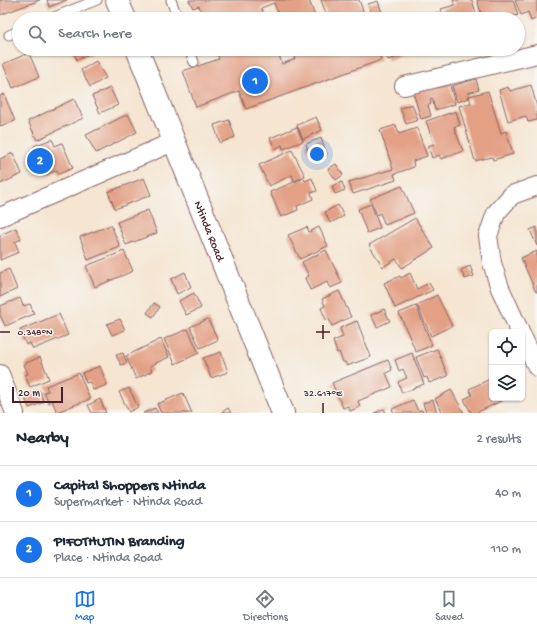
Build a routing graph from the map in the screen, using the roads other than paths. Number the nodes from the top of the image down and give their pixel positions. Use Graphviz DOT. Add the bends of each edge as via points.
graph roads {
  1 [pos="97,0"];
  2 [pos="117,0"];
  3 [pos="170,0"];
  4 [pos="67,12"];
  5 [pos="122,12"];
  6 [pos="175,12"];
  7 [pos="12,34"];
  8 [pos="9,35"];
  9 [pos="537,54"];
  10 [pos="140,56"];
  11 [pos="192,56"];
  12 [pos="194,62"];
  13 [pos="404,86"];
  14 [pos="175,141"];
  15 [pos="537,186"];
  16 [pos="0,216"];
  17 [pos="519,329"];
  18 [pos="525,342"];
  19 [pos="537,368"];
  20 [pos="0,374"];
  21 [pos="15,413"];
  22 [pos="283,413"];
  1 -- 4 [label="lane"];
  2 -- 5 [label="main road"];
  3 -- 6 [label="lane"];
  7 -- 8 [label="lane"];
  9 -- 13 [label="street"];
  10 -- 14 [label="main road, Ntinda Road"];
  11 -- 12 [label="lane"];
  14 -- 16 [label="street"];
  14 -- 22 [label="main road, Ntinda Road"];
  15 -- 17 [label="street" via="512,195 496,213 488,236 492,263 500,288"];
  18 -- 19 [label="street"];
  20 -- 21 [label="street"];
}
